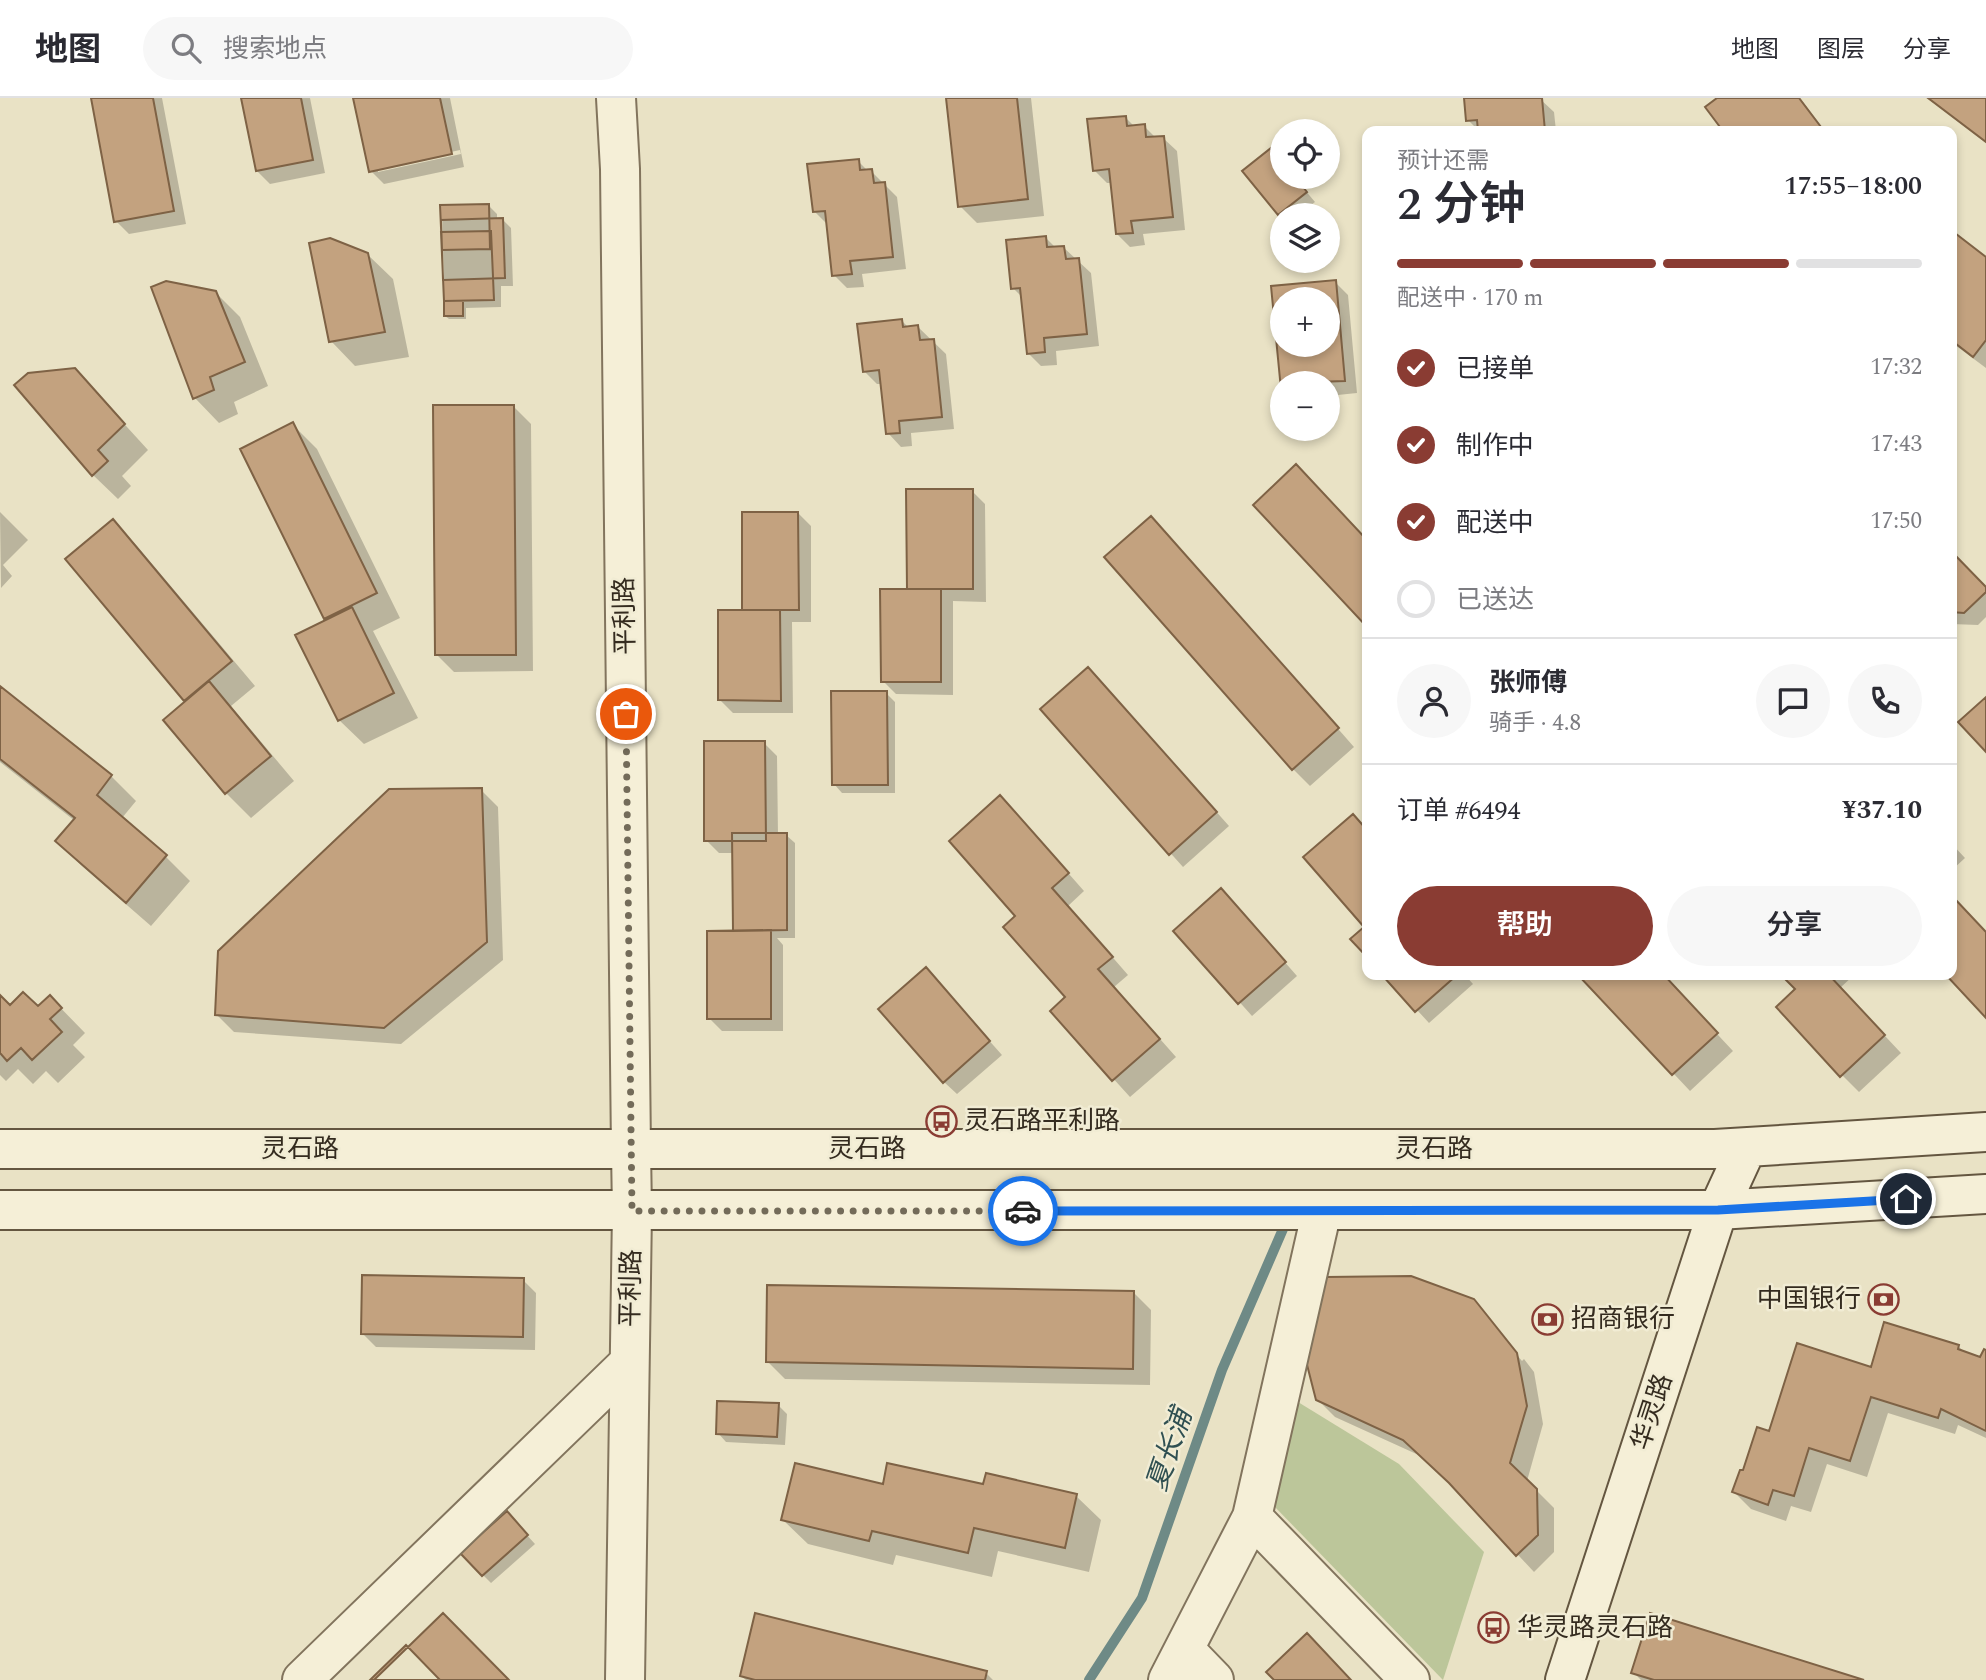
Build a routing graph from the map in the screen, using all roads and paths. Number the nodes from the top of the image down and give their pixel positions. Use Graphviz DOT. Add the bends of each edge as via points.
graph roads {
  1 [pos="616,98"];
  2 [pos="1986,1132"];
  3 [pos="1746,1147"];
  4 [pos="0,1149"];
  5 [pos="631,1150"];
  6 [pos="1986,1194"];
  7 [pos="0,1210"];
  8 [pos="1322,1210"];
  9 [pos="1718,1210"];
  10 [pos="632,1211"];
  11 [pos="629,1363"];
  12 [pos="1252,1517"];
  13 [pos="1176,1664"];
  14 [pos="302,1680"];
  15 [pos="625,1680"];
  16 [pos="1214,1680"];
  17 [pos="1410,1680"];
  18 [pos="1565,1680"];
  1 -- 5 [label="main road, 平利路"];
  2 -- 3 [label="main road, 灵石路"];
  3 -- 5 [label="main road, 灵石路"];
  3 -- 9 [label="main road, 华灵路"];
  4 -- 5 [label="main road, 灵石路"];
  5 -- 10 [label="main road, 平利路"];
  6 -- 9 [label="main road"];
  7 -- 10 [label="main road"];
  8 -- 9 [label="main road"];
  8 -- 10 [label="main road"];
  8 -- 12 [label="main road"];
  9 -- 18 [label="main road, 华灵路"];
  10 -- 11 [label="main road, 平利路"];
  11 -- 14 [label="main road"];
  11 -- 15 [label="main road, 平利路"];
  12 -- 13 [label="main road"];
  12 -- 17 [label="main road"];
  13 -- 16 [label="main road"];
}
